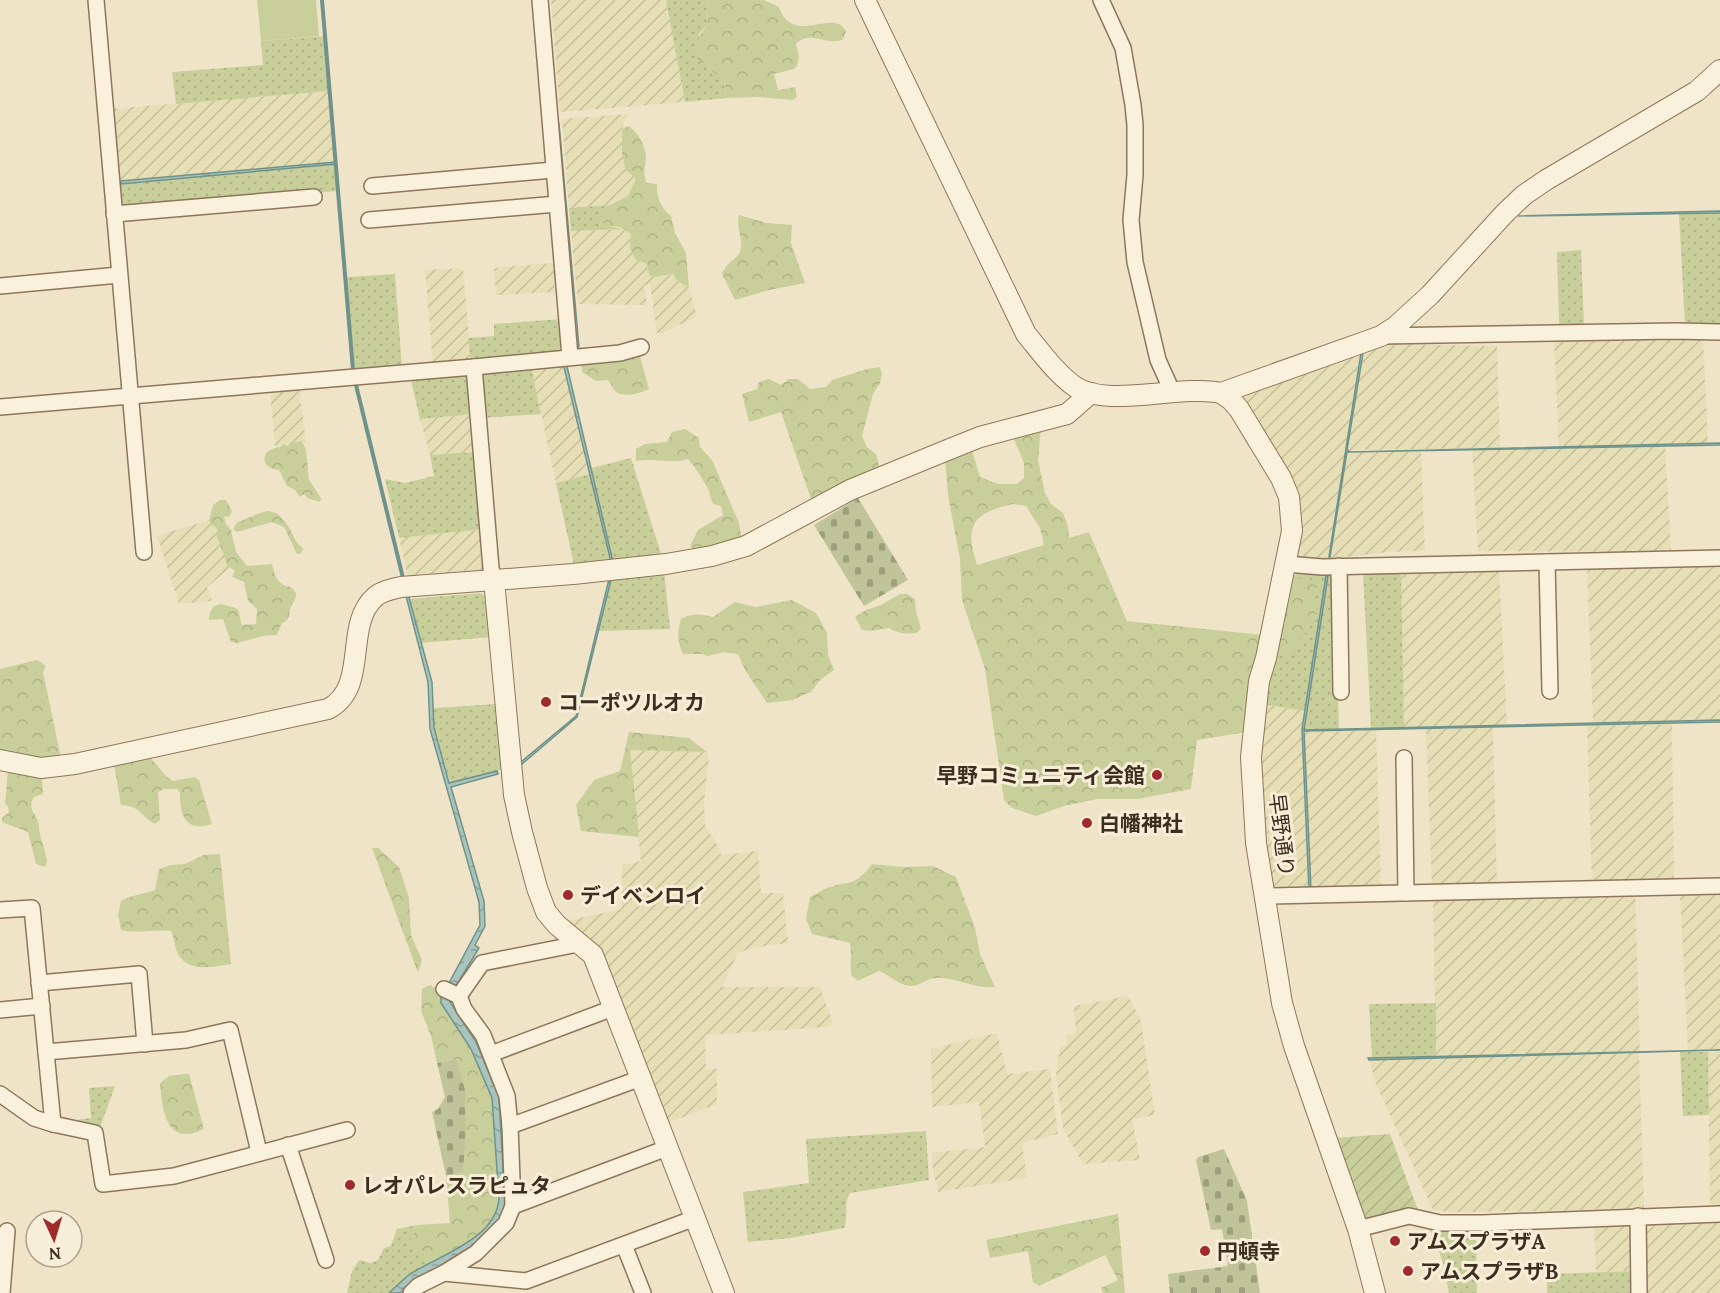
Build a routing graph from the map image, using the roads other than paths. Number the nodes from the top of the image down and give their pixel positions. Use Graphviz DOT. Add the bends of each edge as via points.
graph roads {
  1 [pos="96,0"];
  2 [pos="540,0"];
  3 [pos="866,0"];
  4 [pos="1101,0"];
  5 [pos="1720,70"];
  6 [pos="553,171"];
  7 [pos="372,186"];
  8 [pos="314,198"];
  9 [pos="557,204"];
  10 [pos="114,214"];
  11 [pos="369,220"];
  12 [pos="119,275"];
  13 [pos="0,286"];
  14 [pos="1720,332"];
  15 [pos="1381,336"];
  16 [pos="641,346"];
  17 [pos="570,357"];
  18 [pos="474,367"];
  19 [pos="1172,391"];
  20 [pos="1092,393"];
  21 [pos="1221,393"];
  22 [pos="130,395"];
  23 [pos="0,407"];
  24 [pos="144,552"];
  25 [pos="1720,558"];
  26 [pos="1547,562"];
  27 [pos="1286,564"];
  28 [pos="1339,566"];
  29 [pos="494,580"];
  30 [pos="1550,691"];
  31 [pos="1341,692"];
  32 [pos="1404,758"];
  33 [pos="0,760"];
  34 [pos="1720,886"];
  35 [pos="1406,892"];
  36 [pos="1266,896"];
  37 [pos="0,910"];
  38 [pos="578,944"];
  39 [pos="39,983"];
  40 [pos="42,1006"];
  41 [pos="613,1008"];
  42 [pos="0,1010"];
  43 [pos="145,1044"];
  44 [pos="46,1052"];
  45 [pos="491,1054"];
  46 [pos="640,1078"];
  47 [pos="0,1094"];
  48 [pos="53,1124"];
  49 [pos="510,1126"];
  50 [pos="347,1130"];
  51 [pos="288,1145"];
  52 [pos="668,1148"];
  53 [pos="259,1152"];
  54 [pos="513,1206"];
  55 [pos="1720,1214"];
  56 [pos="1638,1216"];
  57 [pos="695,1218"];
  58 [pos="1358,1229"];
  59 [pos="7,1231"];
  60 [pos="624,1245"];
  61 [pos="326,1260"];
  62 [pos="444,1274"];
  63 [pos="2,1293"];
  64 [pos="411,1293"];
  65 [pos="643,1293"];
  66 [pos="724,1293"];
  67 [pos="1375,1293"];
  68 [pos="1639,1293"];
  1 -- 10 [label="street"];
  2 -- 6 [label="street"];
  3 -- 20 [label="street" via="1026,334 1057,371 1075,387"];
  4 -- 19 [label="street" via="1123,48 1133,105 1135,175 1131,220 1135,262 1158,360"];
  5 -- 15 [label="street" via="1697,91 1524,195 1410,316"];
  6 -- 7 [label="street"];
  6 -- 9 [label="street"];
  8 -- 10 [label="street"];
  9 -- 11 [label="street"];
  9 -- 17 [label="street"];
  10 -- 12 [label="street"];
  12 -- 13 [label="street"];
  12 -- 22 [label="street"];
  14 -- 15 [label="street"];
  15 -- 21 [label="street"];
  16 -- 17 [label="street"];
  17 -- 18 [label="street"];
  18 -- 22 [label="street"];
  18 -- 29 [label="street"];
  19 -- 20 [label="street"];
  19 -- 21 [label="street"];
  20 -- 29 [label="street" via="1067,414 980,437 850,490 746,546 666,564"];
  21 -- 27 [label="street, 早野通り" via="1239,410 1289,497 1292,531"];
  22 -- 23 [label="street"];
  22 -- 24 [label="street"];
  25 -- 26 [label="street"];
  26 -- 28 [label="street"];
  26 -- 30 [label="street"];
  27 -- 28 [label="street"];
  27 -- 36 [label="street, 早野通り" via="1259,681 1251,757 1256,843"];
  28 -- 31 [label="street"];
  29 -- 33 [label="street" via="401,587 376,597 367,606 360,627 348,689 328,709 75,765 41,768"];
  29 -- 38 [label="street" via="514,795 522,832 546,912"];
  32 -- 35 [label="street"];
  34 -- 35 [label="street"];
  35 -- 36 [label="street"];
  36 -- 58 [label="street, 早野通り" via="1282,1003 1294,1047"];
  37 -- 39 [label="street" via="32,908"];
  38 -- 41 [label="street" via="593,955"];
  38 -- 45 [label="street" via="482,963 453,994 483,1035"];
  39 -- 40 [label="street"];
  39 -- 43 [label="street" via="139,974"];
  40 -- 42 [label="street"];
  40 -- 44 [label="street"];
  41 -- 45 [label="street"];
  41 -- 46 [label="street"];
  43 -- 44 [label="street"];
  43 -- 53 [label="street" via="230,1030"];
  44 -- 48 [label="street"];
  45 -- 49 [label="street" via="507,1096"];
  46 -- 49 [label="street"];
  46 -- 52 [label="street"];
  47 -- 48 [label="street" via="34,1118"];
  48 -- 53 [label="street" via="95,1133 103,1184 174,1176"];
  49 -- 54 [label="street"];
  50 -- 51 [label="street"];
  51 -- 53 [label="street"];
  51 -- 61 [label="street"];
  52 -- 54 [label="street"];
  52 -- 57 [label="street"];
  54 -- 62 [label="street" via="495,1235"];
  55 -- 56 [label="street"];
  56 -- 58 [label="street" via="1440,1223 1409,1216"];
  56 -- 68 [label="street"];
  57 -- 60 [label="street"];
  57 -- 66 [label="street"];
  58 -- 67 [label="street, 早野通り"];
  59 -- 63 [label="street"];
  60 -- 62 [label="street" via="526,1281"];
  60 -- 65 [label="street"];
  62 -- 64 [label="street"];
}
